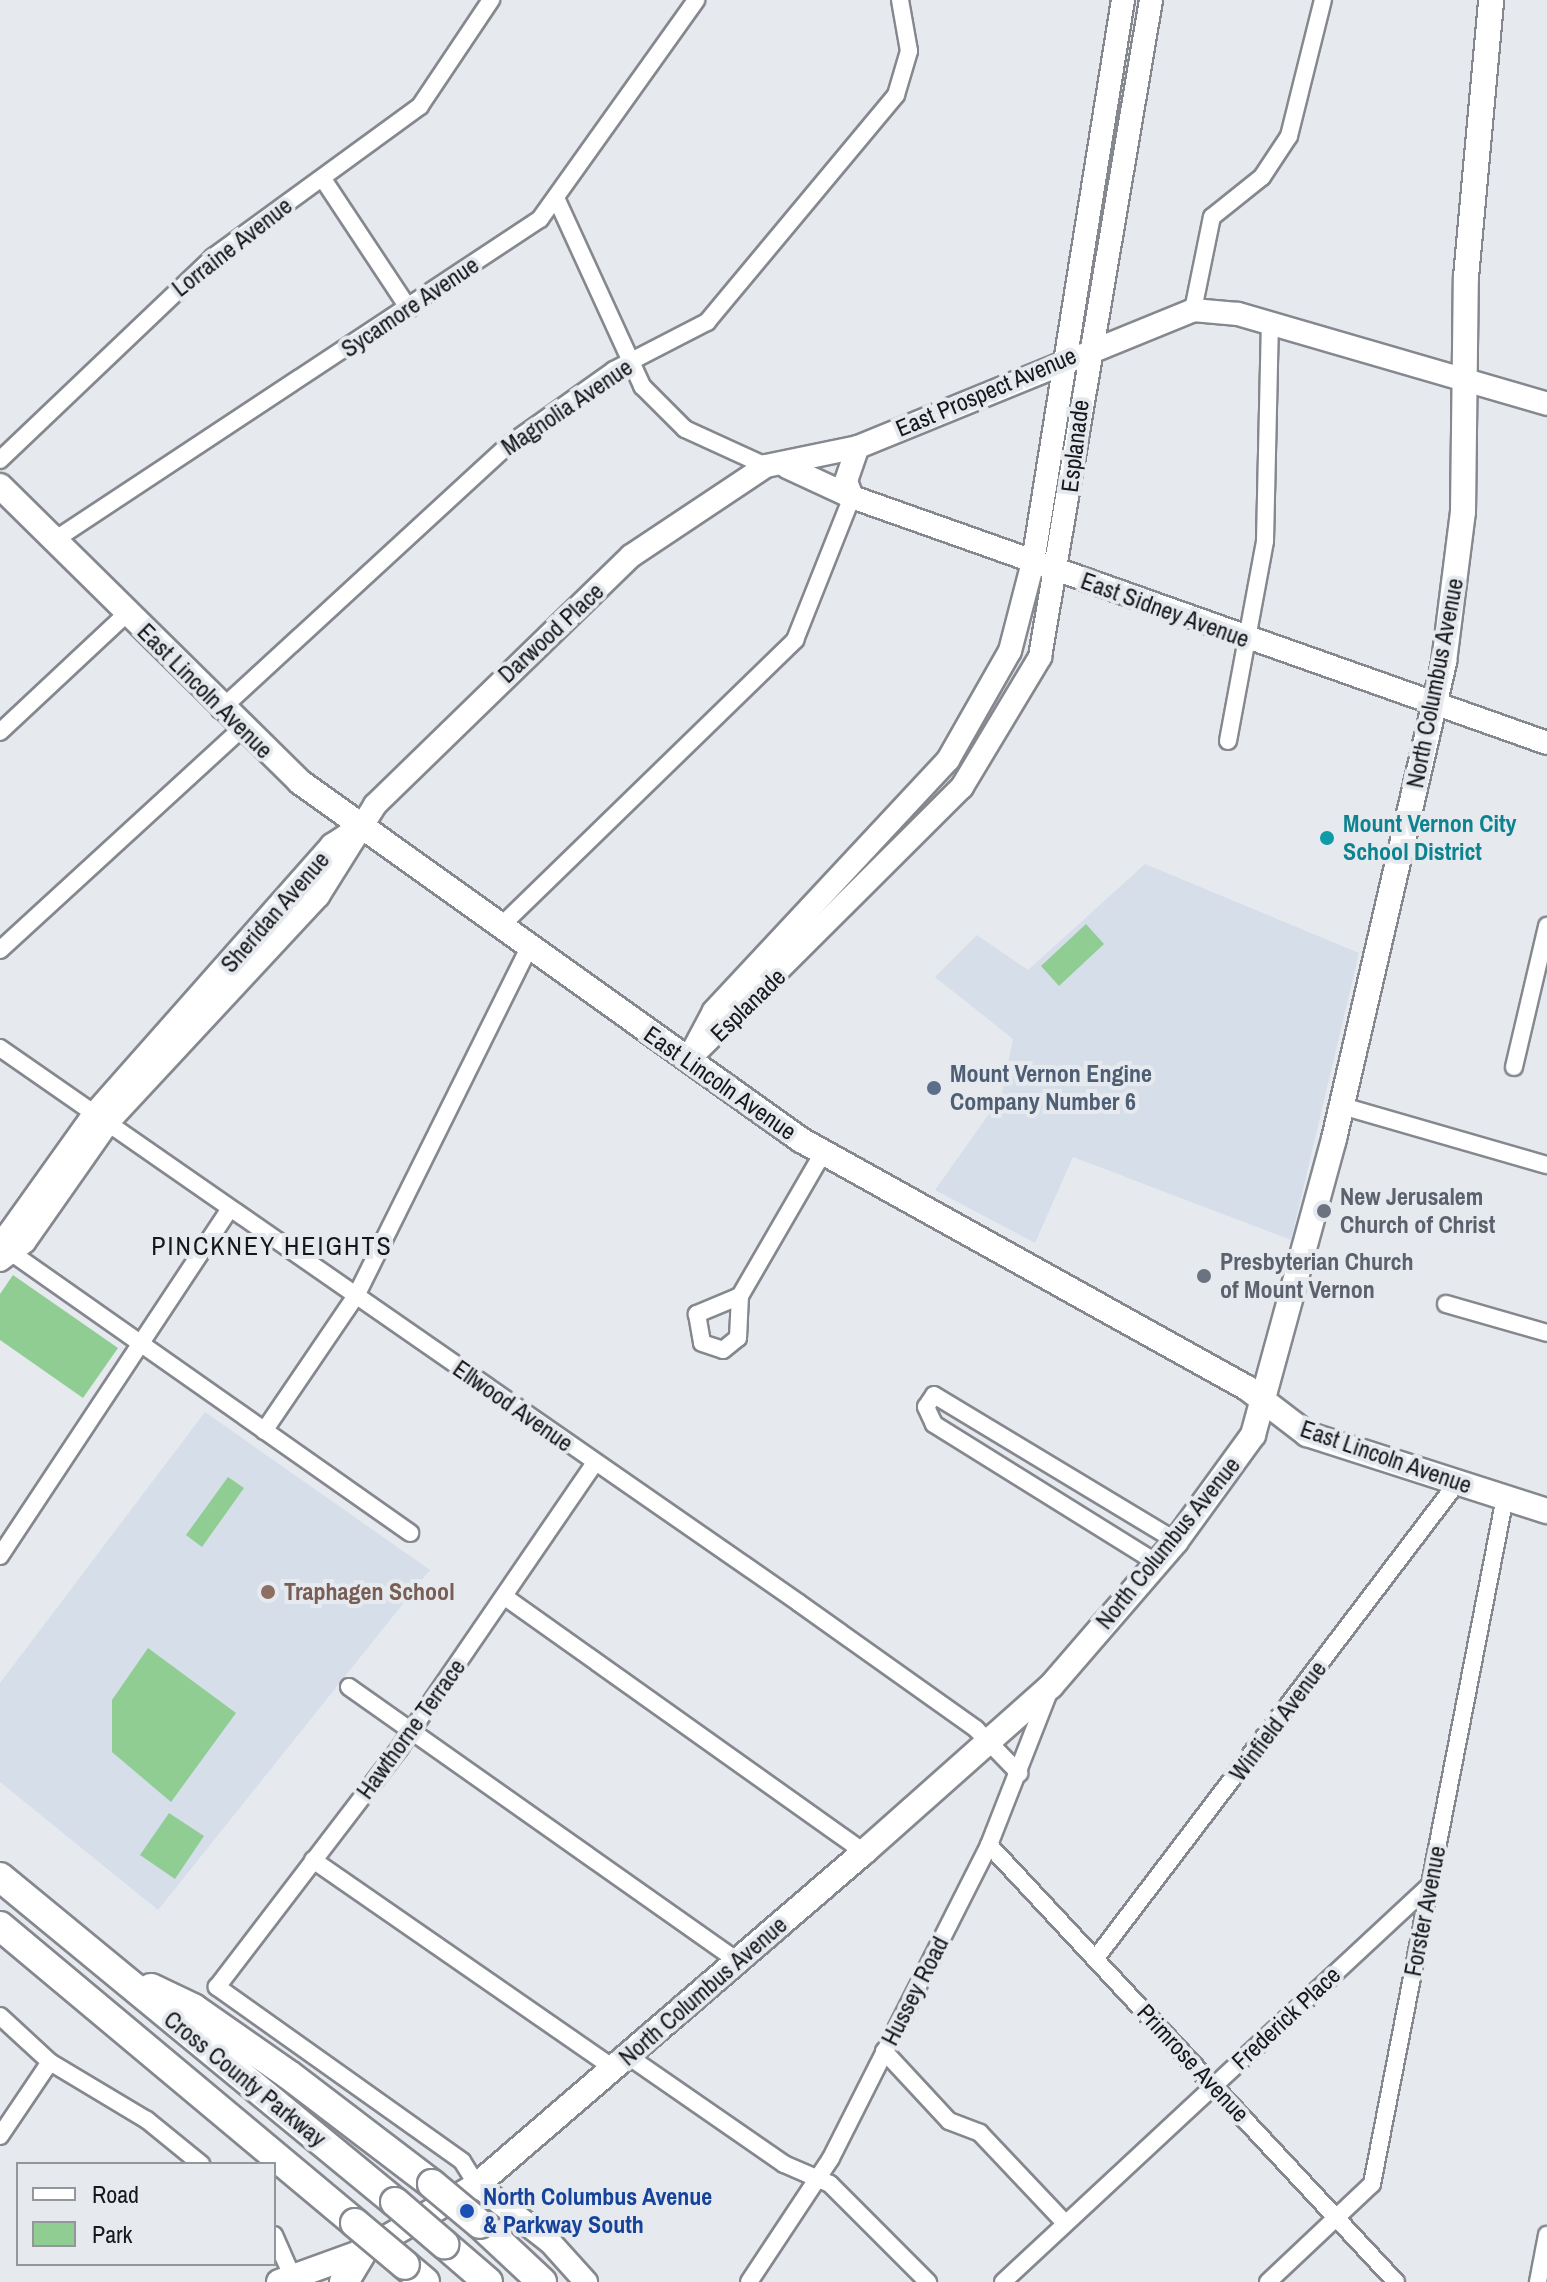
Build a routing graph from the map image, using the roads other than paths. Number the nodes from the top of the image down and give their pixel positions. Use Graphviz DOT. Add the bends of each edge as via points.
graph roads {
  1 [pos="491,0"];
  2 [pos="696,0"];
  3 [pos="900,0"];
  4 [pos="1123,0"];
  5 [pos="1151,0"];
  6 [pos="1323,0"];
  7 [pos="1491,0"];
  8 [pos="323,179"];
  9 [pos="557,200"];
  10 [pos="409,309"];
  11 [pos="1193,310"];
  12 [pos="1270,323"];
  13 [pos="1088,348"];
  14 [pos="1062,360"];
  15 [pos="630,362"];
  16 [pos="1467,381"];
  17 [pos="1547,404"];
  18 [pos="858,447"];
  19 [pos="0,460"];
  20 [pos="776,466"];
  21 [pos="0,486"];
  22 [pos="852,497"];
  23 [pos="53,541"];
  24 [pos="1033,562"];
  25 [pos="1059,572"];
  26 [pos="126,614"];
  27 [pos="1250,640"];
  28 [pos="1433,708"];
  29 [pos="220,710"];
  30 [pos="240,730"];
  31 [pos="0,731"];
  32 [pos="1228,741"];
  33 [pos="1547,743"];
  34 [pos="360,827"];
  35 [pos="1547,926"];
  36 [pos="500,927"];
  37 [pos="529,947"];
  38 [pos="0,950"];
  39 [pos="0,1048"];
  40 [pos="688,1060"];
  41 [pos="1514,1067"];
  42 [pos="1342,1106"];
  43 [pos="102,1117"];
  44 [pos="823,1153"];
  45 [pos="1547,1165"];
  46 [pos="230,1209"];
  47 [pos="3,1251"];
  48 [pos="357,1294"];
  49 [pos="740,1296"];
  50 [pos="1446,1304"];
  51 [pos="1547,1333"];
  52 [pos="139,1342"];
  53 [pos="1264,1403"];
  54 [pos="264,1431"];
  55 [pos="595,1463"];
  56 [pos="1457,1483"];
  57 [pos="1505,1497"];
  58 [pos="1547,1511"];
  59 [pos="410,1533"];
  60 [pos="1176,1541"];
  61 [pos="0,1556"];
  62 [pos="1157,1563"];
  63 [pos="505,1597"];
  64 [pos="1051,1686"];
  65 [pos="349,1687"];
  66 [pos="412,1731"];
  67 [pos="988,1742"];
  68 [pos="1019,1773"];
  69 [pos="989,1845"];
  70 [pos="864,1852"];
  71 [pos="313,1860"];
  72 [pos="0,1877"];
  73 [pos="1429,1886"];
  74 [pos="0,1926"];
  75 [pos="1096,1958"];
  76 [pos="737,1961"];
  77 [pos="114,1971"];
  78 [pos="0,2016"];
  79 [pos="884,2051"];
  80 [pos="50,2062"];
  81 [pos="620,2062"];
  82 [pos="1215,2085"];
  83 [pos="0,2136"];
  84 [pos="199,2162"];
  85 [pos="818,2180"];
  86 [pos="477,2185"];
  87 [pos="1337,2219"];
  88 [pos="1065,2223"];
  89 [pos="1547,2235"];
  90 [pos="276,2241"];
  91 [pos="362,2252"];
  92 [pos="415,2273"];
  93 [pos="290,2281"];
  94 [pos="344,2282"];
  95 [pos="488,2282"];
  96 [pos="542,2282"];
  97 [pos="586,2282"];
  98 [pos="749,2282"];
  99 [pos="928,2282"];
  100 [pos="1003,2282"];
  101 [pos="1268,2282"];
  102 [pos="1396,2282"];
  103 [pos="1538,2282"];
  1 -- 8 [label="street, Lorraine Avenue" via="420,106"];
  2 -- 9 [label="street, Sycamore Avenue" via="593,136"];
  3 -- 15 [label="street, Magnolia Avenue" via="907,67 875,125 707,322"];
  4 -- 14 [label="street, Esplanade"];
  5 -- 13 [label="street, Esplanade"];
  6 -- 11 [label="street" via="1289,136 1262,177 1212,217"];
  7 -- 16 [label="main road, North Columbus Avenue" via="1466,277"];
  8 -- 10 [label="street"];
  8 -- 19 [label="street, Lorraine Avenue" via="272,210 172,293"];
  9 -- 10 [label="street, Sycamore Avenue" via="540,219"];
  9 -- 15 [label="street"];
  10 -- 23 [label="street, Sycamore Avenue"];
  11 -- 12 [label="street, East Prospect Avenue"];
  11 -- 13 [label="street, East Prospect Avenue"];
  12 -- 16 [label="street, East Prospect Avenue"];
  12 -- 27 [label="street" via="1270,468"];
  13 -- 14 [label="street, East Prospect Avenue"];
  13 -- 25 [label="street, Esplanade"];
  14 -- 18 [label="street, East Prospect Avenue"];
  14 -- 24 [label="street, Esplanade"];
  15 -- 20 [label="street" via="642,386 685,429"];
  15 -- 29 [label="street, Magnolia Avenue" via="450,492"];
  16 -- 17 [label="street, East Prospect Avenue"];
  16 -- 28 [label="main road, North Columbus Avenue" via="1460,550"];
  18 -- 20 [label="street, East Prospect Avenue"];
  18 -- 22 [label="street" via="846,481"];
  20 -- 22 [label="street, East Sidney Avenue"];
  20 -- 34 [label="street, Darwood Place" via="631,556 450,728"];
  21 -- 23 [label="main road, East Lincoln Avenue"];
  22 -- 24 [label="street, East Sidney Avenue"];
  22 -- 36 [label="street" via="795,640"];
  23 -- 26 [label="main road, East Lincoln Avenue"];
  24 -- 25 [label="street, East Sidney Avenue"];
  24 -- 40 [label="street, Esplanade" via="1010,651 948,760 714,1011"];
  25 -- 27 [label="street, East Sidney Avenue"];
  25 -- 40 [label="street, Esplanade" via="1040,657 983,760 911,843"];
  26 -- 29 [label="main road, East Lincoln Avenue"];
  26 -- 31 [label="street"];
  27 -- 28 [label="street, East Sidney Avenue"];
  27 -- 32 [label="street"];
  28 -- 33 [label="street, East Sidney Avenue"];
  28 -- 42 [label="main road, North Columbus Avenue"];
  29 -- 30 [label="main road, East Lincoln Avenue"];
  30 -- 34 [label="main road, East Lincoln Avenue"];
  30 -- 38 [label="street"];
  34 -- 36 [label="main road, East Lincoln Avenue"];
  34 -- 43 [label="street, Sheridan Avenue" via="318,896"];
  35 -- 41 [label="street"];
  36 -- 37 [label="main road, East Lincoln Avenue"];
  37 -- 40 [label="main road, East Lincoln Avenue"];
  37 -- 48 [label="street"];
  39 -- 43 [label="street, Ellwood Avenue"];
  40 -- 44 [label="main road, East Lincoln Avenue"];
  42 -- 45 [label="street"];
  42 -- 53 [label="main road, North Columbus Avenue"];
  43 -- 46 [label="street, Ellwood Avenue"];
  43 -- 47 [label="street, Sheridan Avenue" via="25,1241"];
  44 -- 49 [label="street"];
  44 -- 53 [label="main road, East Lincoln Avenue"];
  46 -- 48 [label="street, Ellwood Avenue"];
  46 -- 52 [label="street"];
  47 -- 52 [label="street"];
  48 -- 54 [label="street"];
  48 -- 55 [label="street, Ellwood Avenue"];
  50 -- 51 [label="street"];
  52 -- 54 [label="street"];
  52 -- 61 [label="street"];
  53 -- 56 [label="main road, East Lincoln Avenue" via="1307,1434"];
  53 -- 60 [label="main road, North Columbus Avenue" via="1253,1435"];
  54 -- 59 [label="street"];
  55 -- 63 [label="street, Hawthorne Terrace"];
  55 -- 67 [label="street, Ellwood Avenue"];
  56 -- 57 [label="main road, East Lincoln Avenue"];
  56 -- 75 [label="street, Winfield Avenue"];
  57 -- 58 [label="main road, East Lincoln Avenue"];
  57 -- 73 [label="street, Forster Avenue"];
  60 -- 62 [label="main road, North Columbus Avenue"];
  60 -- 62 [label="street" via="930,1401 934,1424"];
  62 -- 64 [label="main road, North Columbus Avenue"];
  63 -- 66 [label="street, Hawthorne Terrace"];
  63 -- 70 [label="street"];
  64 -- 67 [label="main road, North Columbus Avenue"];
  64 -- 68 [label="street, Hussey Road"];
  65 -- 66 [label="street"];
  66 -- 71 [label="street, Hawthorne Terrace"];
  66 -- 76 [label="street"];
  67 -- 68 [label="street, Ellwood Avenue"];
  67 -- 70 [label="main road, North Columbus Avenue"];
  68 -- 69 [label="street, Hussey Road"];
  69 -- 75 [label="street, Primrose Avenue"];
  69 -- 79 [label="street, Hussey Road"];
  70 -- 76 [label="main road, North Columbus Avenue"];
  71 -- 81 [label="street"];
  71 -- 86 [label="street, Hawthorne Terrace" via="217,1987 462,2161"];
  72 -- 77 [label="highway, Cross County Parkway"];
  73 -- 82 [label="street, Frederick Place"];
  73 -- 87 [label="street, Forster Avenue" via="1372,2184"];
  74 -- 92 [label="highway, Cross County Parkway, bridge"];
  75 -- 82 [label="street, Primrose Avenue"];
  76 -- 81 [label="main road, North Columbus Avenue"];
  77 -- 95 [label="highway, Cross County Parkway, bridge"];
  77 -- 96 [label="highway, bridge" via="193,2008 432,2184"];
  78 -- 80 [label="street"];
  79 -- 85 [label="street, Hussey Road"];
  79 -- 88 [label="street" via="949,2121 980,2133"];
  80 -- 83 [label="street"];
  80 -- 84 [label="street" via="147,2120"];
  81 -- 85 [label="street"];
  81 -- 86 [label="main road, North Columbus Avenue"];
  82 -- 87 [label="street, Primrose Avenue"];
  82 -- 88 [label="street, Frederick Place"];
  85 -- 98 [label="street, Hussey Road"];
  85 -- 99 [label="street"];
  86 -- 91 [label="main road, North Columbus Avenue"];
  86 -- 97 [label="street" via="490,2202 550,2242"];
  87 -- 101 [label="street, Forster Avenue"];
  87 -- 102 [label="street, Primrose Avenue"];
  88 -- 100 [label="street, Frederick Place"];
  89 -- 103 [label="street"];
  90 -- 93 [label="street"];
  91 -- 93 [label="main road, North Columbus Avenue"];
  91 -- 94 [label="highway"];
}
